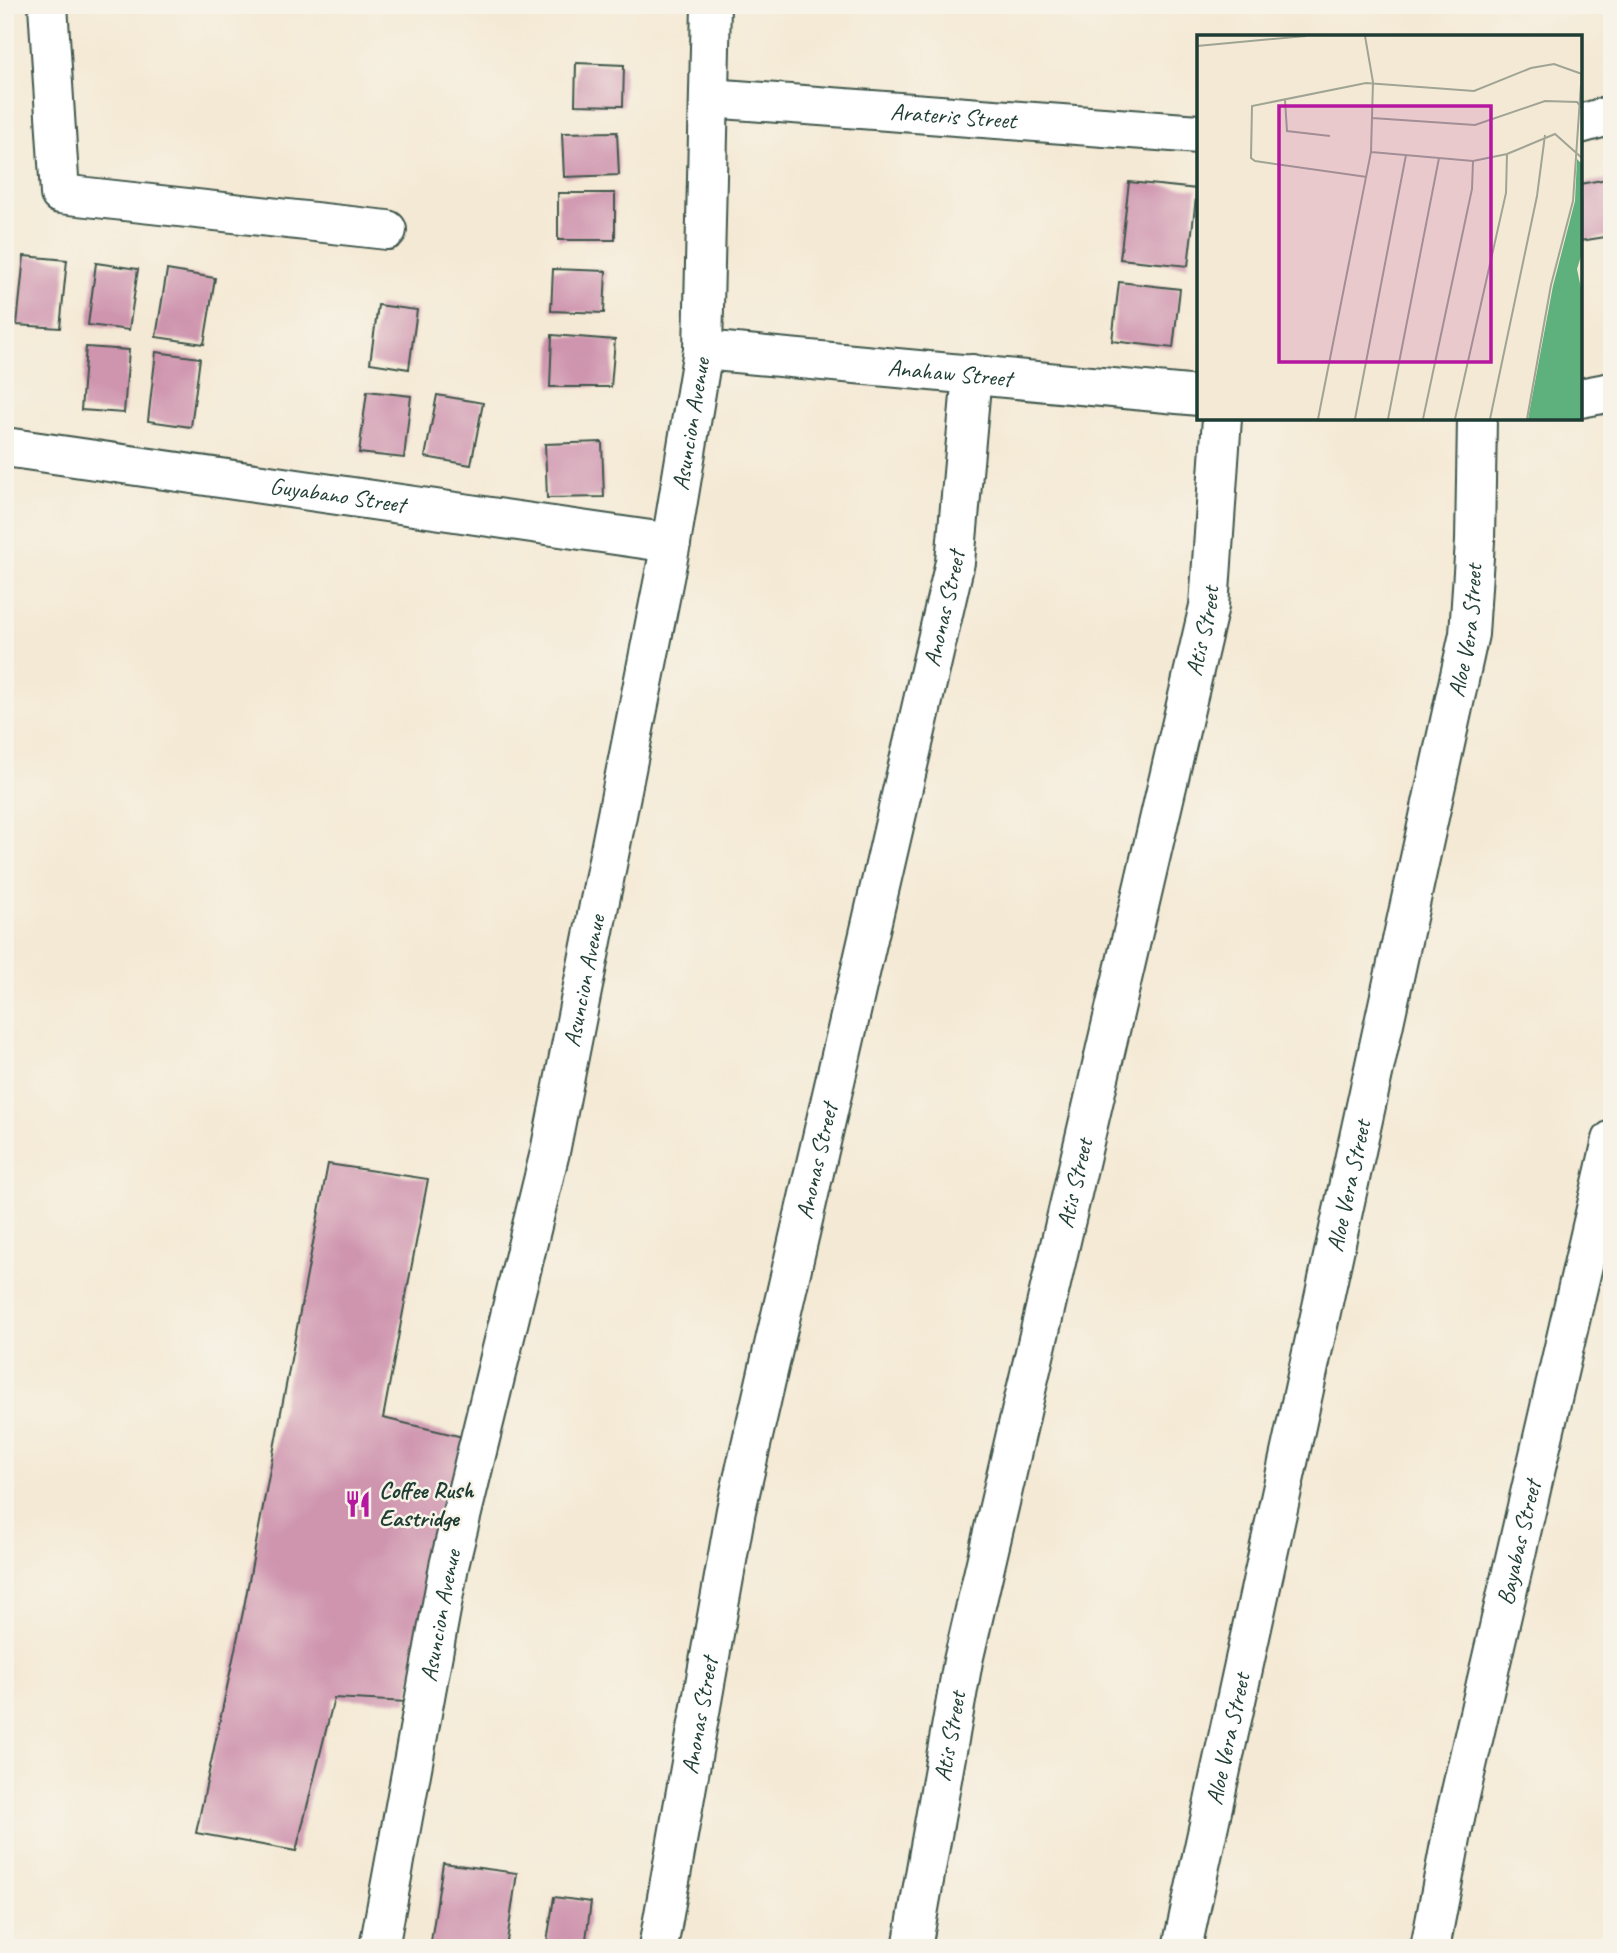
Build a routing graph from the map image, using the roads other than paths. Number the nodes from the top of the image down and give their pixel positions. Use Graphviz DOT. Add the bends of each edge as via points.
graph roads {
  1 [pos="48,5"];
  2 [pos="711,5"];
  3 [pos="709,98"];
  4 [pos="1612,115"];
  5 [pos="1582,123"];
  6 [pos="1197,134"];
  7 [pos="387,230"];
  8 [pos="703,351"];
  9 [pos="972,374"];
  10 [pos="1612,392"];
  11 [pos="1197,396"];
  12 [pos="1582,398"];
  13 [pos="1222,420"];
  14 [pos="1476,420"];
  15 [pos="5,447"];
  16 [pos="671,543"];
  17 [pos="1612,1140"];
  18 [pos="379,1948"];
  19 [pos="658,1948"];
  20 [pos="912,1948"];
  21 [pos="1182,1948"];
  22 [pos="1430,1948"];
  1 -- 7 [label="street" via="60,194"];
  2 -- 3 [label="street, Asuncion Avenue"];
  3 -- 6 [label="street, Arateris Street"];
  3 -- 8 [label="street, Asuncion Avenue"];
  4 -- 5 [label="street"];
  8 -- 9 [label="street, Anahaw Street"];
  8 -- 16 [label="street, Asuncion Avenue"];
  9 -- 11 [label="street, Anahaw Street"];
  9 -- 19 [label="street, Anonas Street" via="955,562 736,1510"];
  10 -- 12 [label="street"];
  13 -- 20 [label="street, Atis Street" via="1209,606 963,1661"];
  14 -- 21 [label="street, Aloe Vera Street" via="1469,634"];
  15 -- 16 [label="street, Guyabano Street"];
  16 -- 18 [label="street, Asuncion Avenue" via="550,1152 449,1566"];
  17 -- 22 [label="street, Bayabas Street" via="1459,1800"];
}
